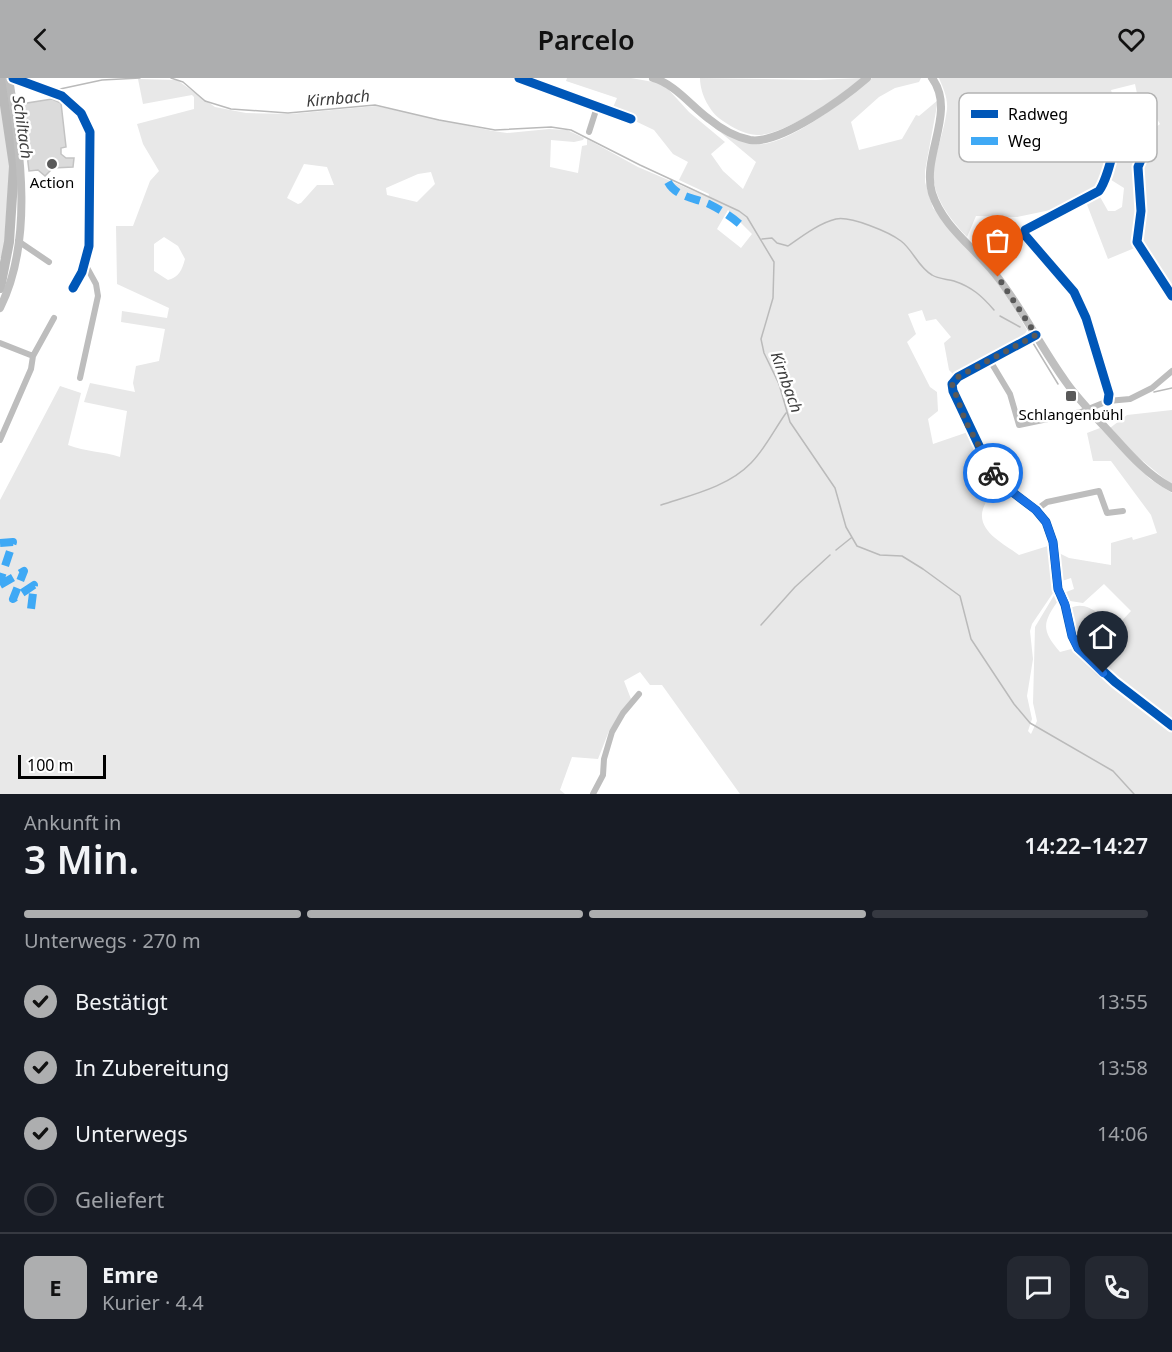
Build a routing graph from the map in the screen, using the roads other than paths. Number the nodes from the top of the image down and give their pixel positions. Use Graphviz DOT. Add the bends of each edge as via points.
graph roads {
  1 [pos="11,78"];
  2 [pos="519,78"];
  3 [pos="653,78"];
  4 [pos="867,78"];
  5 [pos="932,78"];
  6 [pos="597,107"];
  7 [pos="631,119"];
  8 [pos="589,132"];
  9 [pos="1111,162"];
  10 [pos="1140,162"];
  11 [pos="18,241"];
  12 [pos="49,262"];
  13 [pos="85,264"];
  14 [pos="73,288"];
  15 [pos="1172,296"];
  16 [pos="0,308"];
  17 [pos="54,318"];
  18 [pos="1036,335"];
  19 [pos="0,343"];
  20 [pos="33,357"];
  21 [pos="989,359"];
  22 [pos="1172,371"];
  23 [pos="80,378"];
  24 [pos="1108,401"];
  25 [pos="1088,408"];
  26 [pos="0,440"];
  27 [pos="1172,488"];
  28 [pos="1036,510"];
  29 [pos="1123,511"];
  30 [pos="639,694"];
  31 [pos="1172,726"];
  32 [pos="593,794"];
  1 -- 11 [label="main road" via="21,173"];
  1 -- 13 [label="street" via="62,96 74,105 90,132 90,234"];
  2 -- 6 [label="street"];
  3 -- 4 [label="main road" via="671,87 710,120 751,140 772,138 806,120"];
  5 -- 18 [label="main road" via="941,100 930,160 932,195 949,224 998,277"];
  6 -- 7 [label="street"];
  6 -- 8 [label="street"];
  9 -- 24 [label="street" via="1099,191 1041,219 1024,234 1074,292 1086,318"];
  10 -- 15 [label="street" via="1137,242"];
  11 -- 12 [label="street"];
  11 -- 16 [label="main road" via="14,273"];
  13 -- 14 [label="street"];
  13 -- 23 [label="street" via="98,296"];
  17 -- 20 [label="street"];
  18 -- 21 [label="street"];
  18 -- 25 [label="main road" via="1067,384"];
  19 -- 20 [label="street"];
  20 -- 26 [label="street"];
  21 -- 25 [label="street" via="1010,394 1019,425"];
  21 -- 28 [label="street" via="958,377 952,384 953,391 991,471"];
  22 -- 24 [label="street" via="1152,388 1130,399"];
  24 -- 25 [label="street"];
  25 -- 27 [label="main road" via="1134,459"];
  28 -- 29 [label="street" via="1047,502 1099,491 1107,513"];
  28 -- 31 [label="street" via="1051,532 1058,589 1078,648 1107,676"];
  30 -- 32 [label="street" via="612,732 603,775"];
}
